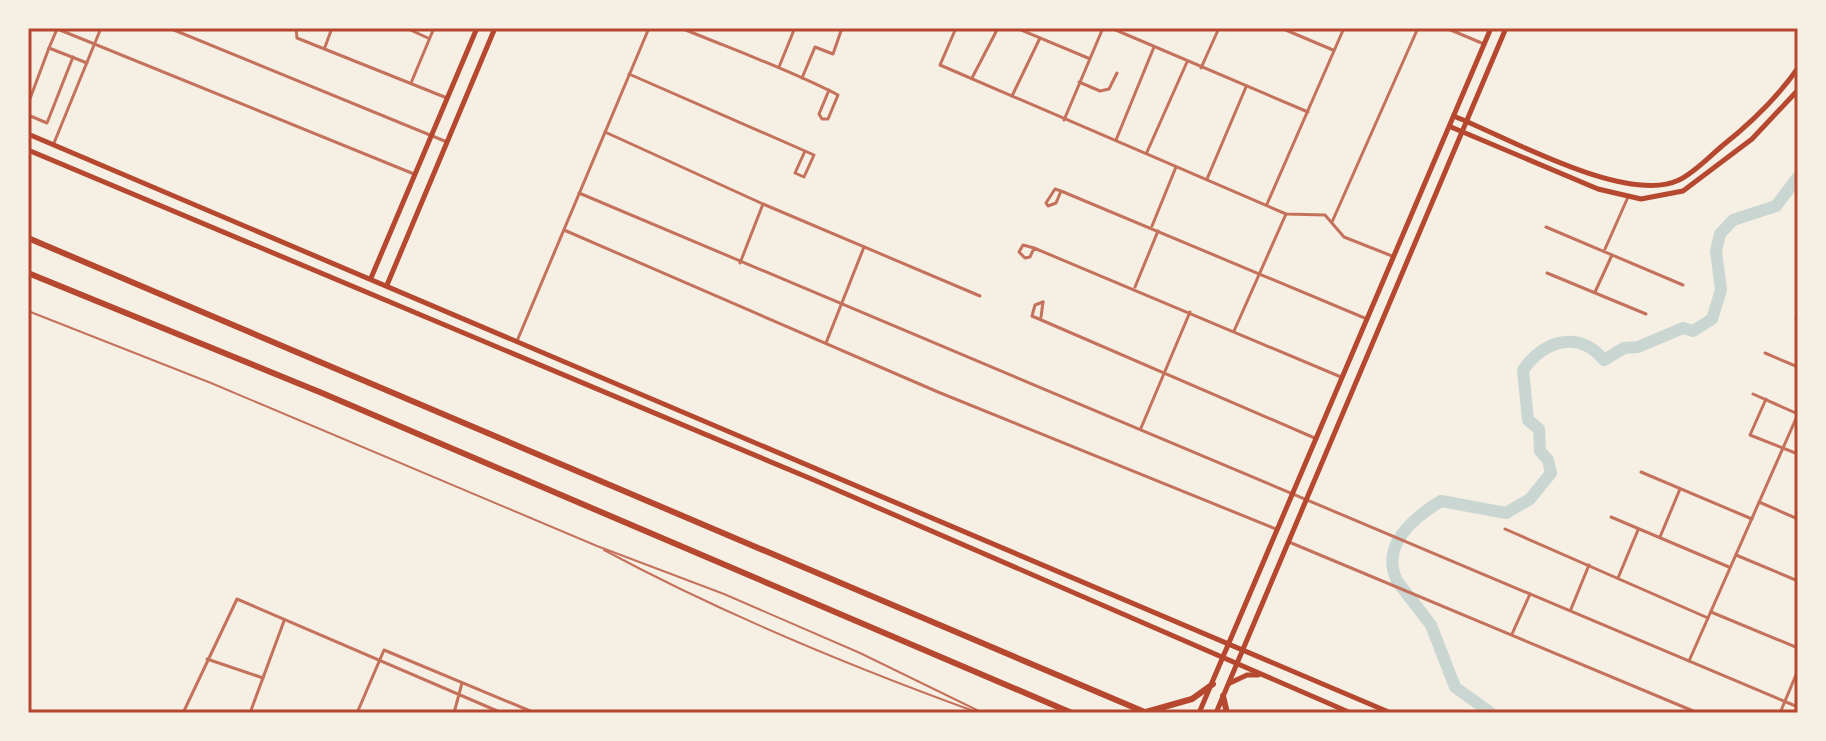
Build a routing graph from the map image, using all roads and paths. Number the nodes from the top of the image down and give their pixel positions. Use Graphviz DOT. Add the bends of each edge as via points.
graph roads {
  1 [pos="56,28"];
  2 [pos="101,28"];
  3 [pos="169,28"];
  4 [pos="296,28"];
  5 [pos="332,28"];
  6 [pos="406,28"];
  7 [pos="434,28"];
  8 [pos="477,28"];
  9 [pos="495,28"];
  10 [pos="649,28"];
  11 [pos="681,28"];
  12 [pos="842,28"];
  13 [pos="956,28"];
  14 [pos="998,28"];
  15 [pos="1016,28"];
  16 [pos="1103,28"];
  17 [pos="1111,28"];
  18 [pos="1219,28"];
  19 [pos="1281,28"];
  20 [pos="1344,28"];
  21 [pos="1418,28"];
  22 [pos="1446,28"];
  23 [pos="1491,28"];
  24 [pos="1506,28"];
  25 [pos="792,29"];
  26 [pos="430,38"];
  27 [pos="1040,38"];
  28 [pos="1484,44"];
  29 [pos="95,45"];
  30 [pos="1154,47"];
  31 [pos="49,48"];
  32 [pos="324,48"];
  33 [pos="1334,50"];
  34 [pos="73,57"];
  35 [pos="1088,58"];
  36 [pos="1187,62"];
  37 [pos="88,64"];
  38 [pos="778,68"];
  39 [pos="1201,68"];
  40 [pos="1798,68"];
  41 [pos="1117,73"];
  42 [pos="629,74"];
  43 [pos="802,78"];
  44 [pos="972,79"];
  45 [pos="1079,82"];
  46 [pos="411,83"];
  47 [pos="1246,87"];
  48 [pos="829,90"];
  49 [pos="1798,90"];
  50 [pos="1011,97"];
  51 [pos="447,98"];
  52 [pos="28,104"];
  53 [pos="1308,112"];
  54 [pos="28,115"];
  55 [pos="1456,117"];
  56 [pos="1064,120"];
  57 [pos="1466,121"];
  58 [pos="1451,127"];
  59 [pos="1462,130"];
  60 [pos="605,132"];
  61 [pos="28,134"];
  62 [pos="431,135"];
  63 [pos="1115,141"];
  64 [pos="447,142"];
  65 [pos="53,146"];
  66 [pos="28,150"];
  67 [pos="805,151"];
  68 [pos="1147,152"];
  69 [pos="1176,167"];
  70 [pos="415,174"];
  71 [pos="1207,181"];
  72 [pos="1061,191"];
  73 [pos="579,193"];
  74 [pos="1628,197"];
  75 [pos="763,204"];
  76 [pos="1267,205"];
  77 [pos="1286,214"];
  78 [pos="1332,222"];
  79 [pos="240,224"];
  80 [pos="1151,227"];
  81 [pos="1546,227"];
  82 [pos="564,230"];
  83 [pos="1158,231"];
  84 [pos="237,236"];
  85 [pos="28,240"];
  86 [pos="864,247"];
  87 [pos="1034,248"];
  88 [pos="1604,250"];
  89 [pos="1613,254"];
  90 [pos="1395,258"];
  91 [pos="740,263"];
  92 [pos="28,273"];
  93 [pos="1547,273"];
  94 [pos="1259,274"];
  95 [pos="371,278"];
  96 [pos="387,285"];
  97 [pos="1683,285"];
  98 [pos="1135,288"];
  99 [pos="1595,292"];
  100 [pos="980,296"];
  101 [pos="839,301"];
  102 [pos="28,311"];
  103 [pos="1190,312"];
  104 [pos="1646,314"];
  105 [pos="1041,318"];
  106 [pos="1367,319"];
  107 [pos="1234,331"];
  108 [pos="517,341"];
  109 [pos="826,343"];
  110 [pos="1765,353"];
  111 [pos="1798,367"];
  112 [pos="1162,372"];
  113 [pos="1344,378"];
  114 [pos="1753,394"];
  115 [pos="1766,399"];
  116 [pos="1798,414"];
  117 [pos="1141,428"];
  118 [pos="1318,440"];
  119 [pos="1783,448"];
  120 [pos="1798,454"];
  121 [pos="1641,472"];
  122 [pos="848,480"];
  123 [pos="1681,488"];
  124 [pos="843,493"];
  125 [pos="1293,495"];
  126 [pos="1307,500"];
  127 [pos="1759,502"];
  128 [pos="1611,517"];
  129 [pos="1752,519"];
  130 [pos="1798,519"];
  131 [pos="1639,528"];
  132 [pos="1505,529"];
  133 [pos="1278,530"];
  134 [pos="1660,537"];
  135 [pos="1289,542"];
  136 [pos="597,546"];
  137 [pos="1736,555"];
  138 [pos="1589,565"];
  139 [pos="1730,568"];
  140 [pos="1262,571"];
  141 [pos="1273,577"];
  142 [pos="1618,578"];
  143 [pos="1798,581"];
  144 [pos="1530,594"];
  145 [pos="1570,611"];
  146 [pos="1711,612"];
  147 [pos="1708,618"];
  148 [pos="284,621"];
  149 [pos="1512,635"];
  150 [pos="1230,642"];
  151 [pos="1798,648"];
  152 [pos="1243,649"];
  153 [pos="380,658"];
  154 [pos="1224,658"];
  155 [pos="207,659"];
  156 [pos="1689,661"];
  157 [pos="1237,664"];
  158 [pos="1798,670"];
  159 [pos="1267,677"];
  160 [pos="263,678"];
  161 [pos="462,683"];
  162 [pos="1213,684"];
  163 [pos="1229,684"];
  164 [pos="460,694"];
  165 [pos="1223,696"];
  166 [pos="1785,702"];
  167 [pos="1798,707"];
  168 [pos="183,713"];
  169 [pos="250,713"];
  170 [pos="357,713"];
  171 [pos="454,713"];
  172 [pos="502,713"];
  173 [pos="535,713"];
  174 [pos="982,713"];
  175 [pos="1072,713"];
  176 [pos="1147,713"];
  177 [pos="1199,713"];
  178 [pos="1216,713"];
  179 [pos="1227,713"];
  180 [pos="1351,713"];
  181 [pos="1391,713"];
  182 [pos="1698,713"];
  183 [pos="1780,713"];
  1 -- 29 [label="street"];
  1 -- 31 [label="street"];
  2 -- 29 [label="street"];
  3 -- 62 [label="street"];
  4 -- 32 [label="street" via="295,36"];
  5 -- 32 [label="street"];
  6 -- 26 [label="street"];
  7 -- 26 [label="street"];
  8 -- 51 [label="main road"];
  9 -- 64 [label="main road"];
  10 -- 42 [label="street"];
  11 -- 38 [label="street"];
  12 -- 43 [label="street" via="833,54 815,47"];
  13 -- 44 [label="street" via="940,65"];
  14 -- 44 [label="street"];
  15 -- 27 [label="street"];
  16 -- 35 [label="street"];
  17 -- 30 [label="street"];
  18 -- 39 [label="street"];
  19 -- 33 [label="street"];
  20 -- 33 [label="street"];
  21 -- 78 [label="street"];
  22 -- 28 [label="street"];
  23 -- 28 [label="main road"];
  24 -- 57 [label="main road"];
  25 -- 38 [label="street"];
  26 -- 46 [label="street"];
  27 -- 35 [label="street"];
  27 -- 50 [label="street"];
  28 -- 55 [label="main road"];
  29 -- 37 [label="street"];
  29 -- 70 [label="street"];
  30 -- 36 [label="street"];
  30 -- 63 [label="street"];
  31 -- 34 [label="street"];
  31 -- 52 [label="street"];
  32 -- 46 [label="street"];
  33 -- 53 [label="street"];
  34 -- 37 [label="street"];
  34 -- 54 [label="street" via="47,123"];
  35 -- 45 [label="street"];
  36 -- 39 [label="street"];
  36 -- 68 [label="street"];
  37 -- 65 [label="street"];
  38 -- 43 [label="street"];
  39 -- 47 [label="street"];
  40 -- 57 [label="main road" via="1744,129 1680,180 1663,185 1643,187 1604,179"];
  41 -- 45 [label="street" via="1109,89"];
  42 -- 60 [label="street"];
  42 -- 67 [label="street"];
  43 -- 48 [label="street"];
  44 -- 50 [label="street"];
  45 -- 56 [label="street"];
  46 -- 51 [label="street"];
  47 -- 53 [label="street"];
  47 -- 71 [label="street"];
  48 -- 48 [label="street" via="819,114 822,119 828,119 838,95"];
  49 -- 74 [label="main road" via="1752,139 1683,191"];
  50 -- 56 [label="street"];
  51 -- 62 [label="main road"];
  53 -- 76 [label="street"];
  55 -- 57 [label="main road"];
  55 -- 58 [label="main road"];
  56 -- 63 [label="street"];
  57 -- 59 [label="main road"];
  58 -- 59 [label="main road"];
  58 -- 90 [label="main road"];
  59 -- 74 [label="main road"];
  59 -- 126 [label="main road"];
  60 -- 73 [label="street"];
  60 -- 75 [label="street"];
  61 -- 65 [label="main road"];
  62 -- 64 [label="street"];
  62 -- 70 [label="main road"];
  63 -- 68 [label="street"];
  64 -- 96 [label="main road"];
  65 -- 79 [label="main road"];
  66 -- 84 [label="main road"];
  67 -- 67 [label="street" via="795,173 804,177 814,155"];
  68 -- 69 [label="street"];
  69 -- 71 [label="street"];
  69 -- 80 [label="street"];
  70 -- 95 [label="main road"];
  71 -- 76 [label="street"];
  72 -- 80 [label="street"];
  73 -- 82 [label="street"];
  73 -- 91 [label="street"];
  74 -- 88 [label="street"];
  75 -- 86 [label="street"];
  75 -- 91 [label="street"];
  76 -- 77 [label="street"];
  77 -- 78 [label="street" via="1325,215"];
  77 -- 94 [label="street"];
  78 -- 90 [label="street" via="1344,237"];
  79 -- 84 [label="main road"];
  79 -- 95 [label="main road"];
  80 -- 83 [label="street"];
  81 -- 88 [label="street"];
  82 -- 108 [label="street"];
  82 -- 109 [label="street"];
  83 -- 94 [label="street"];
  83 -- 98 [label="street"];
  84 -- 124 [label="main road"];
  85 -- 176 [label="highway"];
  86 -- 100 [label="street"];
  86 -- 101 [label="street"];
  87 -- 98 [label="street"];
  88 -- 89 [label="street"];
  89 -- 97 [label="street"];
  89 -- 99 [label="street"];
  90 -- 106 [label="main road"];
  91 -- 101 [label="street"];
  92 -- 175 [label="highway"];
  93 -- 99 [label="street"];
  94 -- 106 [label="street"];
  94 -- 107 [label="street"];
  95 -- 96 [label="main road"];
  96 -- 108 [label="main road"];
  98 -- 103 [label="street"];
  99 -- 104 [label="street"];
  101 -- 109 [label="street"];
  101 -- 117 [label="street"];
  102 -- 136 [label="lane"];
  103 -- 107 [label="street"];
  103 -- 112 [label="street"];
  105 -- 112 [label="street"];
  106 -- 113 [label="main road"];
  107 -- 113 [label="street"];
  108 -- 122 [label="main road"];
  109 -- 133 [label="street"];
  110 -- 111 [label="street"];
  112 -- 117 [label="street"];
  112 -- 118 [label="street"];
  113 -- 118 [label="main road"];
  114 -- 115 [label="street"];
  115 -- 116 [label="street"];
  115 -- 119 [label="street" via="1750,434"];
  116 -- 119 [label="street"];
  117 -- 125 [label="street"];
  118 -- 125 [label="main road"];
  119 -- 120 [label="street"];
  119 -- 127 [label="street"];
  121 -- 123 [label="street"];
  122 -- 124 [label="main road"];
  122 -- 150 [label="main road"];
  123 -- 129 [label="street"];
  123 -- 134 [label="street"];
  124 -- 154 [label="main road"];
  125 -- 126 [label="street"];
  125 -- 133 [label="main road"];
  126 -- 135 [label="main road"];
  126 -- 144 [label="street"];
  127 -- 129 [label="street"];
  127 -- 130 [label="street"];
  128 -- 131 [label="street"];
  129 -- 137 [label="street"];
  131 -- 134 [label="street"];
  131 -- 142 [label="street"];
  132 -- 138 [label="street"];
  133 -- 140 [label="main road"];
  134 -- 139 [label="street"];
  135 -- 141 [label="main road"];
  135 -- 149 [label="street"];
  136 -- 174 [label="lane" via="724,594"];
  136 -- 174 [label="lane" via="717,609 854,668"];
  137 -- 139 [label="street"];
  137 -- 143 [label="street"];
  138 -- 142 [label="street"];
  138 -- 145 [label="street"];
  139 -- 146 [label="street"];
  140 -- 141 [label="main road"];
  140 -- 150 [label="main road"];
  141 -- 152 [label="main road"];
  142 -- 147 [label="street"];
  144 -- 145 [label="street"];
  144 -- 149 [label="street"];
  145 -- 156 [label="street"];
  146 -- 147 [label="street"];
  146 -- 151 [label="street"];
  147 -- 156 [label="street"];
  148 -- 153 [label="street"];
  148 -- 155 [label="street" via="242,601 233,603"];
  148 -- 160 [label="street"];
  149 -- 182 [label="street"];
  150 -- 152 [label="main road"];
  150 -- 154 [label="main road"];
  152 -- 157 [label="main road"];
  152 -- 181 [label="main road"];
  153 -- 161 [label="street" via="384,650"];
  153 -- 164 [label="street"];
  153 -- 170 [label="street"];
  154 -- 157 [label="main road"];
  154 -- 162 [label="main road"];
  155 -- 160 [label="street"];
  155 -- 168 [label="street"];
  156 -- 166 [label="street"];
  157 -- 159 [label="main road"];
  157 -- 163 [label="main road"];
  158 -- 166 [label="street"];
  159 -- 163 [label="main road" via="1247,675"];
  159 -- 180 [label="main road"];
  160 -- 169 [label="street"];
  161 -- 164 [label="street"];
  161 -- 173 [label="street"];
  162 -- 176 [label="highway" via="1192,699"];
  162 -- 177 [label="main road"];
  163 -- 165 [label="main road"];
  164 -- 171 [label="street"];
  164 -- 172 [label="street"];
  165 -- 178 [label="main road"];
  165 -- 179 [label="highway"];
  166 -- 167 [label="street"];
  166 -- 183 [label="street"];
}
